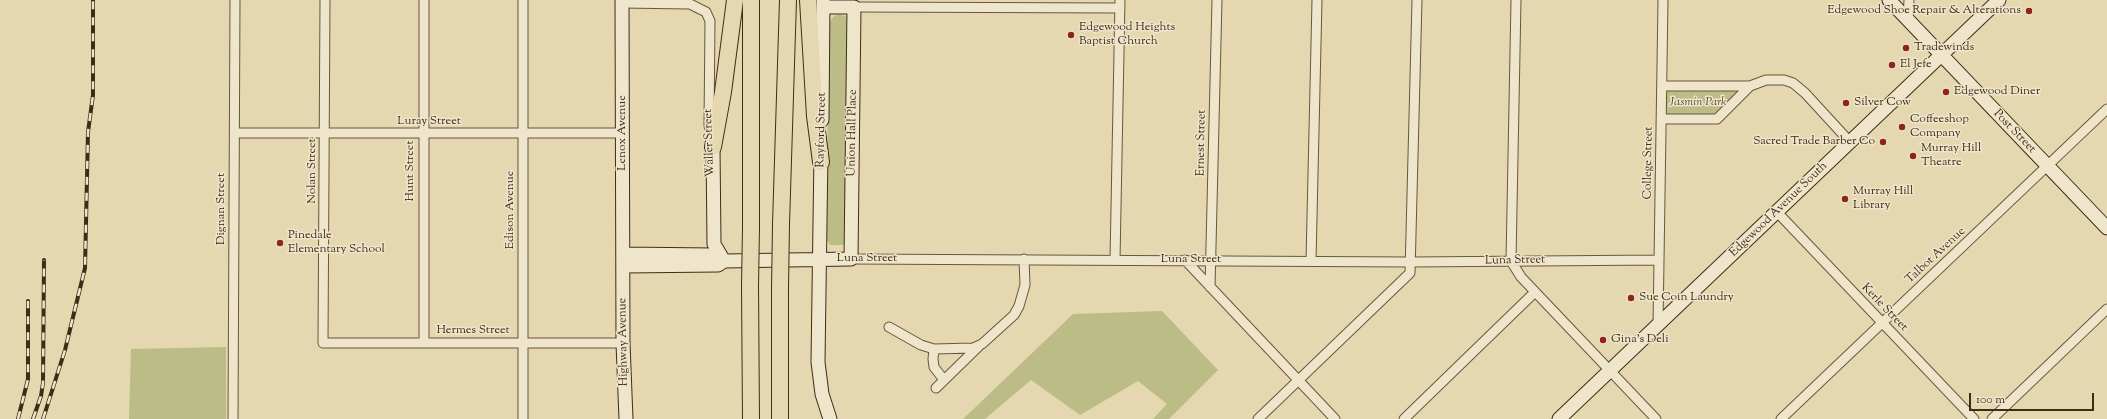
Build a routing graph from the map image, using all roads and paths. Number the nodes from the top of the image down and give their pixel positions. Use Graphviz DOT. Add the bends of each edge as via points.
graph roads {
  1 [pos="234,0"];
  2 [pos="325,0"];
  3 [pos="424,0"];
  4 [pos="522,0"];
  5 [pos="735,0"];
  6 [pos="752,0"];
  7 [pos="788,0"];
  8 [pos="808,0"];
  9 [pos="1217,0"];
  10 [pos="1317,0"];
  11 [pos="1417,0"];
  12 [pos="1516,0"];
  13 [pos="1663,0"];
  14 [pos="1889,0"];
  15 [pos="1909,0"];
  16 [pos="1999,0"];
  17 [pos="622,1"];
  18 [pos="824,3"];
  19 [pos="1120,4"];
  20 [pos="854,7"];
  21 [pos="1908,20"];
  22 [pos="1942,54"];
  23 [pos="1662,86"];
  24 [pos="1750,86"];
  25 [pos="2107,110"];
  26 [pos="1662,119"];
  27 [pos="234,133"];
  28 [pos="423,133"];
  29 [pos="325,134"];
  30 [pos="523,134"];
  31 [pos="623,134"];
  32 [pos="1850,142"];
  33 [pos="713,147"];
  34 [pos="821,162"];
  35 [pos="2047,166"];
  36 [pos="1776,212"];
  37 [pos="2107,228"];
  38 [pos="820,259"];
  39 [pos="851,259"];
  40 [pos="1024,259"];
  41 [pos="624,260"];
  42 [pos="1115,260"];
  43 [pos="1185,260"];
  44 [pos="1211,260"];
  45 [pos="1659,260"];
  46 [pos="724,261"];
  47 [pos="1311,261"];
  48 [pos="1511,261"];
  49 [pos="1412,262"];
  50 [pos="1210,287"];
  51 [pos="1535,292"];
  52 [pos="2107,309"];
  53 [pos="1882,323"];
  54 [pos="1658,326"];
  55 [pos="889,327"];
  56 [pos="323,343"];
  57 [pos="424,343"];
  58 [pos="523,343"];
  59 [pos="623,343"];
  60 [pos="982,344"];
  61 [pos="934,349"];
  62 [pos="1610,371"];
  63 [pos="944,380"];
  64 [pos="1298,380"];
  65 [pos="936,388"];
  66 [pos="233,419"];
  67 [pos="523,419"];
  68 [pos="626,419"];
  69 [pos="751,419"];
  70 [pos="780,419"];
  71 [pos="830,419"];
  72 [pos="1258,419"];
  73 [pos="1335,419"];
  74 [pos="1404,419"];
  75 [pos="1559,419"];
  76 [pos="1656,419"];
  77 [pos="1781,419"];
  78 [pos="1974,419"];
  79 [pos="1992,419"];
  1 -- 27 [label="street, Dignan Street"];
  2 -- 29 [label="street, Nolan Street"];
  3 -- 28 [label="street, Hunt Street"];
  4 -- 30 [label="street, Edison Avenue"];
  5 -- 33 [label="highway"];
  6 -- 69 [label="highway, bridge"];
  7 -- 70 [label="highway, bridge" via="781,224"];
  8 -- 34 [label="highway" via="815,116"];
  9 -- 44 [label="street, Ernest Street"];
  10 -- 47 [label="street"];
  11 -- 49 [label="street"];
  12 -- 48 [label="street"];
  13 -- 23 [label="street, College Street"];
  14 -- 21 [label="main road, Post Street"];
  15 -- 21 [label="street"];
  16 -- 22 [label="main road, Edgewood Avenue South"];
  17 -- 31 [label="main road, Lenox Avenue"];
  17 -- 33 [label="street, Waller Street" via="690,4 706,12 710,21 709,125"];
  18 -- 20 [label="main road"];
  18 -- 34 [label="main road, Rayford Street"];
  19 -- 20 [label="street"];
  19 -- 42 [label="street"];
  20 -- 39 [label="main road, Union Hall Place"];
  21 -- 22 [label="main road, Post Street"];
  22 -- 32 [label="main road, Edgewood Avenue South"];
  22 -- 35 [label="main road, Post Street"];
  23 -- 24 [label="street"];
  23 -- 26 [label="street, College Street"];
  24 -- 26 [label="street" via="1717,119"];
  24 -- 32 [label="street" via="1776,79 1792,83 1805,93"];
  25 -- 35 [label="street, Talbot Avenue"];
  26 -- 45 [label="street, College Street"];
  27 -- 29 [label="street, Luray Street"];
  27 -- 66 [label="street, Dignan Street"];
  28 -- 29 [label="street, Luray Street"];
  28 -- 30 [label="street, Luray Street"];
  28 -- 57 [label="street, Hunt Street"];
  29 -- 56 [label="street, Nolan Street"];
  30 -- 31 [label="street, Luray Street"];
  30 -- 58 [label="street, Edison Avenue"];
  31 -- 41 [label="main road, Lenox Avenue"];
  32 -- 36 [label="main road, Edgewood Avenue South"];
  33 -- 46 [label="main road, Waller Street" via="714,244"];
  34 -- 38 [label="main road, Rayford Street"];
  35 -- 37 [label="main road, Post Street"];
  35 -- 53 [label="street, Talbot Avenue"];
  36 -- 53 [label="street, Kerle Street"];
  36 -- 54 [label="main road, Edgewood Avenue South"];
  38 -- 39 [label="main road, Luna Street"];
  38 -- 46 [label="main road, Luna Street"];
  38 -- 71 [label="main road" via="818,362 822,394"];
  39 -- 40 [label="street, Luna Street"];
  40 -- 42 [label="street, Luna Street"];
  40 -- 60 [label="street" via="1025,285 1019,306 1014,315"];
  41 -- 46 [label="main road, Luna Street" via="718,265"];
  41 -- 59 [label="main road, Highway Avenue"];
  42 -- 43 [label="street, Luna Street"];
  43 -- 44 [label="street, Luna Street"];
  43 -- 50 [label="street"];
  44 -- 47 [label="street, Luna Street"];
  44 -- 50 [label="street, Ernest Street"];
  45 -- 48 [label="street, Luna Street"];
  45 -- 54 [label="street, College Street"];
  47 -- 49 [label="street, Luna Street"];
  48 -- 49 [label="street, Luna Street"];
  48 -- 51 [label="street"];
  49 -- 64 [label="street" via="1410,273"];
  50 -- 64 [label="street"];
  51 -- 62 [label="street"];
  51 -- 74 [label="street"];
  52 -- 79 [label="street"];
  53 -- 77 [label="street, Talbot Avenue"];
  53 -- 78 [label="street, Kerle Street"];
  54 -- 62 [label="main road, Edgewood Avenue South"];
  55 -- 61 [label="street" via="921,345"];
  56 -- 57 [label="street, Hermes Street"];
  57 -- 58 [label="street, Hermes Street"];
  58 -- 59 [label="street, Hermes Street"];
  58 -- 67 [label="street, Edison Avenue"];
  59 -- 68 [label="main road, Highway Avenue"];
  60 -- 61 [label="street" via="973,348"];
  60 -- 63 [label="street"];
  61 -- 63 [label="street" via="934,368"];
  62 -- 75 [label="main road, Edgewood Avenue South"];
  62 -- 76 [label="street"];
  63 -- 65 [label="street"];
  64 -- 72 [label="street"];
  64 -- 73 [label="street"];
}
